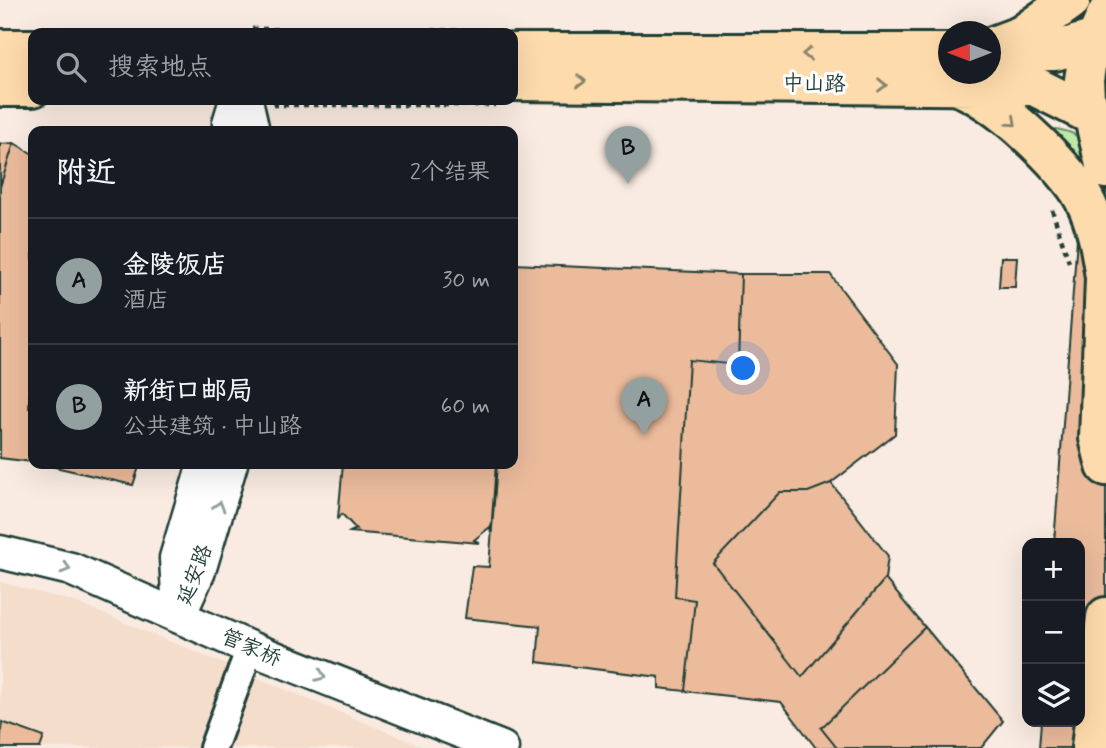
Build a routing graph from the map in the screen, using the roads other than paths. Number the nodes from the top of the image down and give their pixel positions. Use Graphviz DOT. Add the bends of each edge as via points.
graph roads {
  1 [pos="1071,0"];
  2 [pos="1103,31"];
  3 [pos="1001,43"];
  4 [pos="0,49"];
  5 [pos="28,50"];
  6 [pos="518,52"];
  7 [pos="1001,52"];
  8 [pos="938,68"];
  9 [pos="938,70"];
  10 [pos="1001,79"];
  11 [pos="966,84"];
  12 [pos="0,87"];
  13 [pos="28,87"];
  14 [pos="518,92"];
  15 [pos="246,109"];
  16 [pos="1100,120"];
  17 [pos="229,126"];
  18 [pos="1106,169"];
  19 [pos="1106,239"];
  20 [pos="1105,277"];
  21 [pos="1106,466"];
  22 [pos="203,469"];
  23 [pos="230,469"];
  24 [pos="0,552"];
  25 [pos="179,616"];
  26 [pos="1106,617"];
  27 [pos="250,648"];
  28 [pos="214,748"];
  29 [pos="502,748"];
  30 [pos="1091,748"];
  1 -- 3 [label="main road" via="1022,35"];
  2 -- 7 [label="main road" via="1055,51"];
  2 -- 16 [label="main road" via="1087,60 1084,80 1085,98"];
  4 -- 5 [label="main road"];
  8 -- 6 [label="main road, 中山路, one-way"];
  14 -- 9 [label="main road, 中山路, one-way"];
  10 -- 16 [label="main road, 中山路" via="1034,86"];
  11 -- 20 [label="main road, one-way" via="1055,162 1084,199"];
  12 -- 13 [label="main road"];
  15 -- 17 [label="street"];
  16 -- 18 [label="main road"];
  19 -- 20 [label="main road"];
  20 -- 21 [label="main road" via="1099,438"];
  22 -- 25 [label="street, 延安路" via="176,558"];
  25 -- 23 [label="street, 延安路, one-way" via="200,571"];
  24 -- 25 [label="street, 管家桥, one-way" via="71,569"];
  25 -- 27 [label="street, 管家桥"];
  26 -- 30 [label="main road"];
  27 -- 28 [label="street"];
  27 -- 29 [label="street, 管家桥, one-way"];
}
